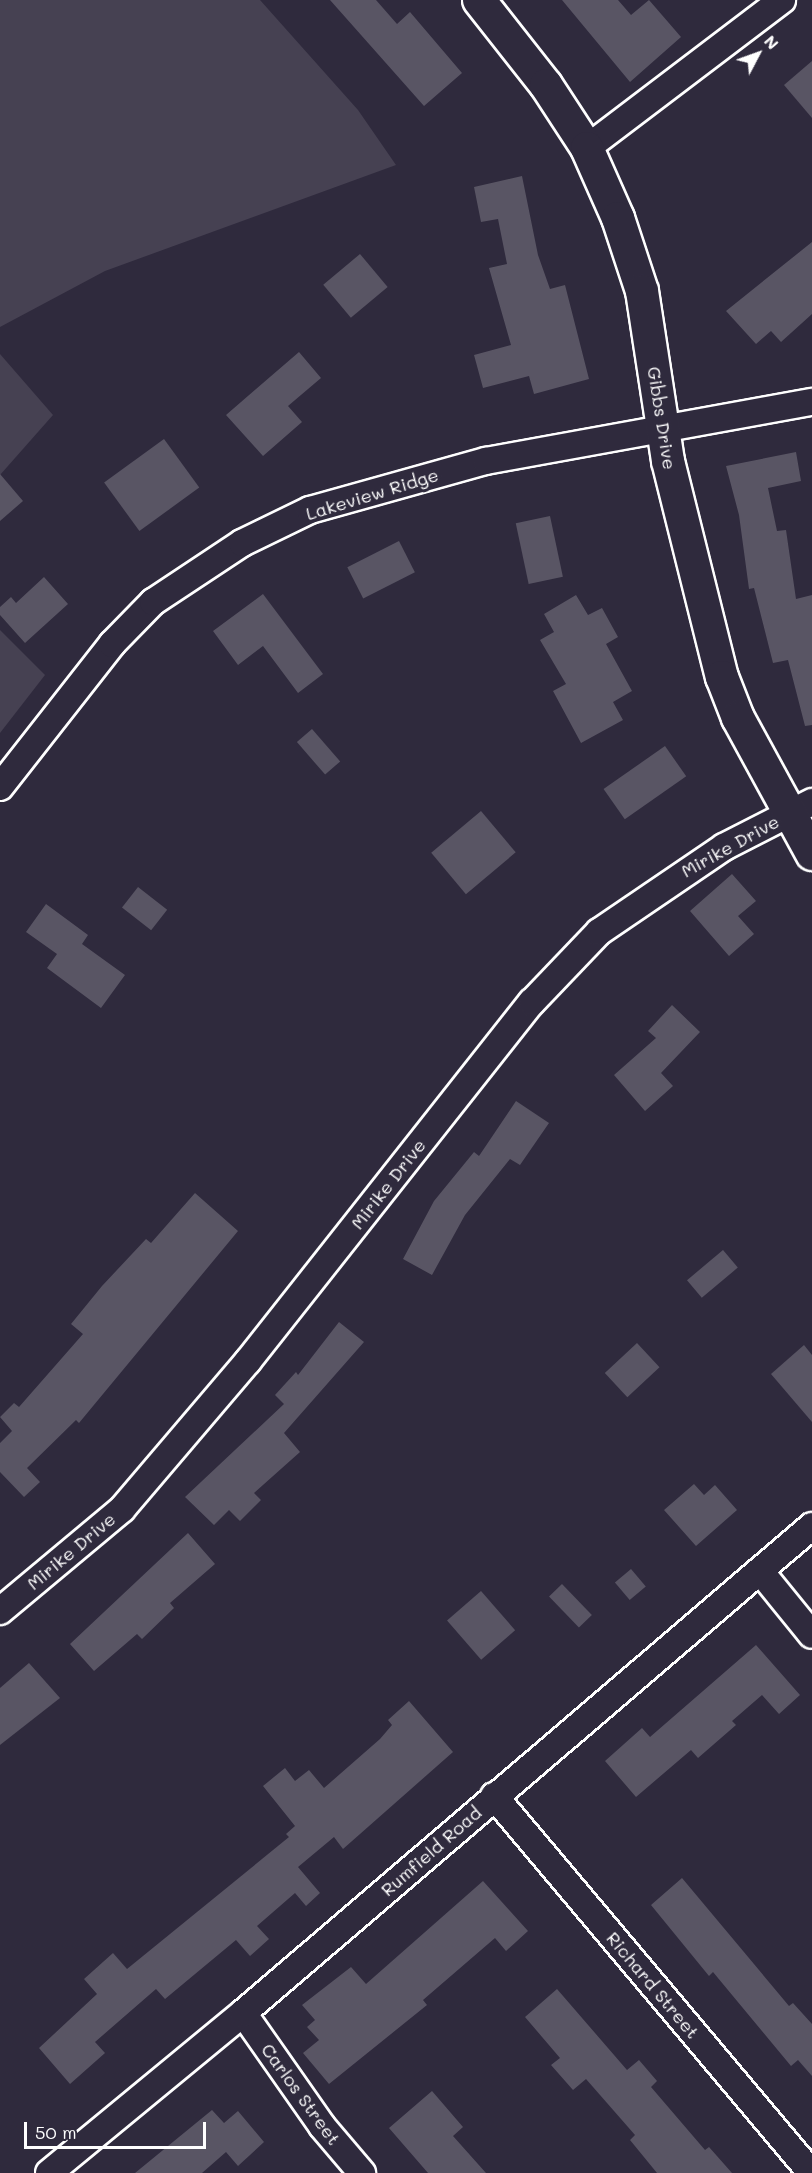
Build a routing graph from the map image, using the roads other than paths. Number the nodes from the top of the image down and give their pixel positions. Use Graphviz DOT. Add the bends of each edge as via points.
graph roads {
  1 [pos="479,0"];
  2 [pos="782,0"];
  3 [pos="587,148"];
  4 [pos="812,402"];
  5 [pos="663,431"];
  6 [pos="0,787"];
  7 [pos="800,808"];
  8 [pos="812,854"];
  9 [pos="812,1526"];
  10 [pos="760,1571"];
  11 [pos="0,1611"];
  12 [pos="812,1635"];
  13 [pos="494,1796"];
  14 [pos="243,2013"];
  15 [pos="49,2173"];
  16 [pos="362,2173"];
  17 [pos="812,2173"];
  1 -- 3 [label="street, Gibbs Drive" via="546,85"];
  2 -- 3 [label="street"];
  3 -- 5 [label="street, Gibbs Drive" via="618,218 642,291"];
  4 -- 5 [label="street, Lakeview Ridge"];
  5 -- 6 [label="street, Lakeview Ridge" via="486,461 393,484 310,510 242,543 153,602 112,644"];
  5 -- 7 [label="street, Gibbs Drive" via="722,677 738,718"];
  7 -- 8 [label="street, Gibbs Drive"];
  7 -- 11 [label="street, Mirike Drive" via="668,882 599,932 532,1002 248,1360 122,1509"];
  9 -- 10 [label="street, Rumfield Road"];
  10 -- 12 [label="street"];
  10 -- 13 [label="street, Rumfield Road"];
  13 -- 14 [label="street, Rumfield Road"];
  13 -- 17 [label="street, Richard Street"];
  14 -- 15 [label="street, Rumfield Road"];
  14 -- 16 [label="street, Carlos Street" via="322,2126"];
}
